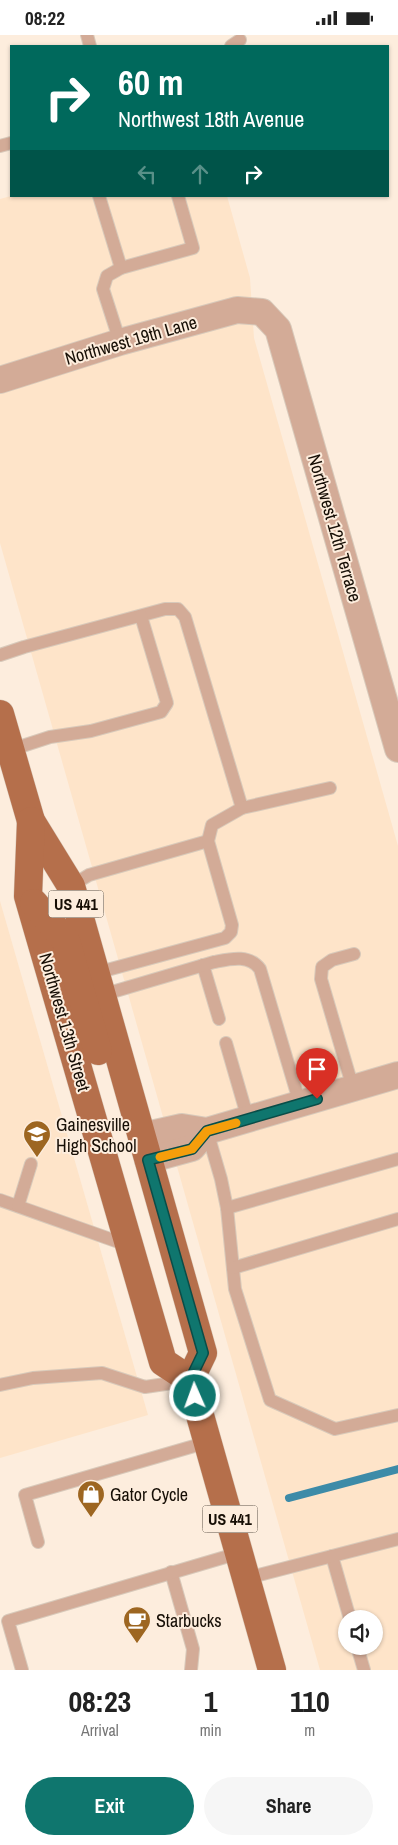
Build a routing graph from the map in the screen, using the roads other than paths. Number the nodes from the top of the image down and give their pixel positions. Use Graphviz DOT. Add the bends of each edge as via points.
graph roads {
  1 [pos="99,197"];
  2 [pos="178,197"];
  3 [pos="121,269"];
  4 [pos="262,312"];
  5 [pos="120,342"];
  6 [pos="0,380"];
  7 [pos="141,616"];
  8 [pos="0,655"];
  9 [pos="0,714"];
  10 [pos="398,749"];
  11 [pos="10,750"];
  12 [pos="330,789"];
  13 [pos="242,808"];
  14 [pos="30,821"];
  15 [pos="208,841"];
  16 [pos="71,885"];
  17 [pos="28,896"];
  18 [pos="354,954"];
  19 [pos="204,965"];
  20 [pos="99,984"];
  21 [pos="219,1019"];
  22 [pos="226,1043"];
  23 [pos="398,1075"];
  24 [pos="353,1088"];
  25 [pos="300,1104"];
  26 [pos="248,1119"];
  27 [pos="207,1131"];
  28 [pos="145,1148"];
  29 [pos="398,1159"];
  30 [pos="31,1164"];
  31 [pos="0,1199"];
  32 [pos="18,1206"];
  33 [pos="227,1208"];
  34 [pos="398,1219"];
  35 [pos="129,1245"];
  36 [pos="233,1268"];
  37 [pos="190,1380"];
  38 [pos="0,1385"];
  39 [pos="398,1415"];
  40 [pos="208,1443"];
  41 [pos="398,1539"];
  42 [pos="38,1542"];
  43 [pos="332,1556"];
  44 [pos="243,1566"];
  45 [pos="171,1572"];
  46 [pos="347,1610"];
  47 [pos="360,1655"];
  48 [pos="22,1670"];
  49 [pos="191,1670"];
  50 [pos="272,1670"];
  51 [pos="364,1670"];
  1 -- 3 [label="lane"];
  2 -- 3 [label="lane" via="193,248"];
  3 -- 5 [label="lane" via="107,276 103,289"];
  4 -- 5 [label="street, Northwest 19th Lane" via="237,309"];
  4 -- 10 [label="street, Northwest 12th Terrace" via="278,329"];
  5 -- 6 [label="street, Northwest 19th Lane"];
  7 -- 8 [label="lane"];
  7 -- 11 [label="lane" via="167,703 161,712 91,731 50,737"];
  7 -- 13 [label="lane" via="164,609 178,609 185,617"];
  9 -- 11 [label="main road, Northwest 13th Street / US 441"];
  11 -- 14 [label="main road, Northwest 13th Street / US 441"];
  12 -- 13 [label="lane"];
  13 -- 15 [label="lane" via="212,825"];
  14 -- 16 [label="main road, Northwest 13th Street / US 441"];
  14 -- 17 [label="main road, Northwest 13th Street / US 441"];
  15 -- 16 [label="lane" via="88,875"];
  15 -- 20 [label="lane" via="232,925 231,932 225,938"];
  16 -- 20 [label="main road, Northwest 13th Street / US 441"];
  17 -- 28 [label="main road" via="66,941 125,1139 131,1148"];
  17 -- 35 [label="main road, Northwest 13th Street / US 441"];
  18 -- 24 [label="lane" via="332,960 322,967 321,979"];
  19 -- 20 [label="lane"];
  19 -- 21 [label="lane"];
  19 -- 25 [label="lane" via="233,958 256,963"];
  20 -- 28 [label="main road, Northwest 13th Street / US 441"];
  22 -- 26 [label="lane"];
  23 -- 24 [label="street"];
  24 -- 25 [label="street"];
  25 -- 26 [label="street"];
  26 -- 27 [label="street"];
  27 -- 28 [label="street" via="192,1149"];
  27 -- 33 [label="lane"];
  28 -- 37 [label="main road, Northwest 13th Street / US 441" via="203,1353"];
  29 -- 33 [label="lane"];
  30 -- 32 [label="lane"];
  31 -- 32 [label="lane"];
  32 -- 35 [label="lane"];
  33 -- 36 [label="lane"];
  34 -- 36 [label="lane"];
  35 -- 37 [label="main road, Northwest 13th Street / US 441" via="163,1362"];
  36 -- 39 [label="lane" via="235,1289 270,1400 335,1429"];
  37 -- 38 [label="lane" via="145,1387 102,1373 33,1377"];
  37 -- 40 [label="main road, US 441"];
  40 -- 42 [label="lane" via="25,1495"];
  40 -- 44 [label="main road, US 441"];
  41 -- 43 [label="lane"];
  43 -- 44 [label="lane"];
  43 -- 46 [label="lane"];
  44 -- 45 [label="lane"];
  44 -- 50 [label="main road, US 441"];
  45 -- 48 [label="lane" via="8,1621"];
  45 -- 49 [label="lane" via="193,1649"];
  47 -- 51 [label="lane"];
}
